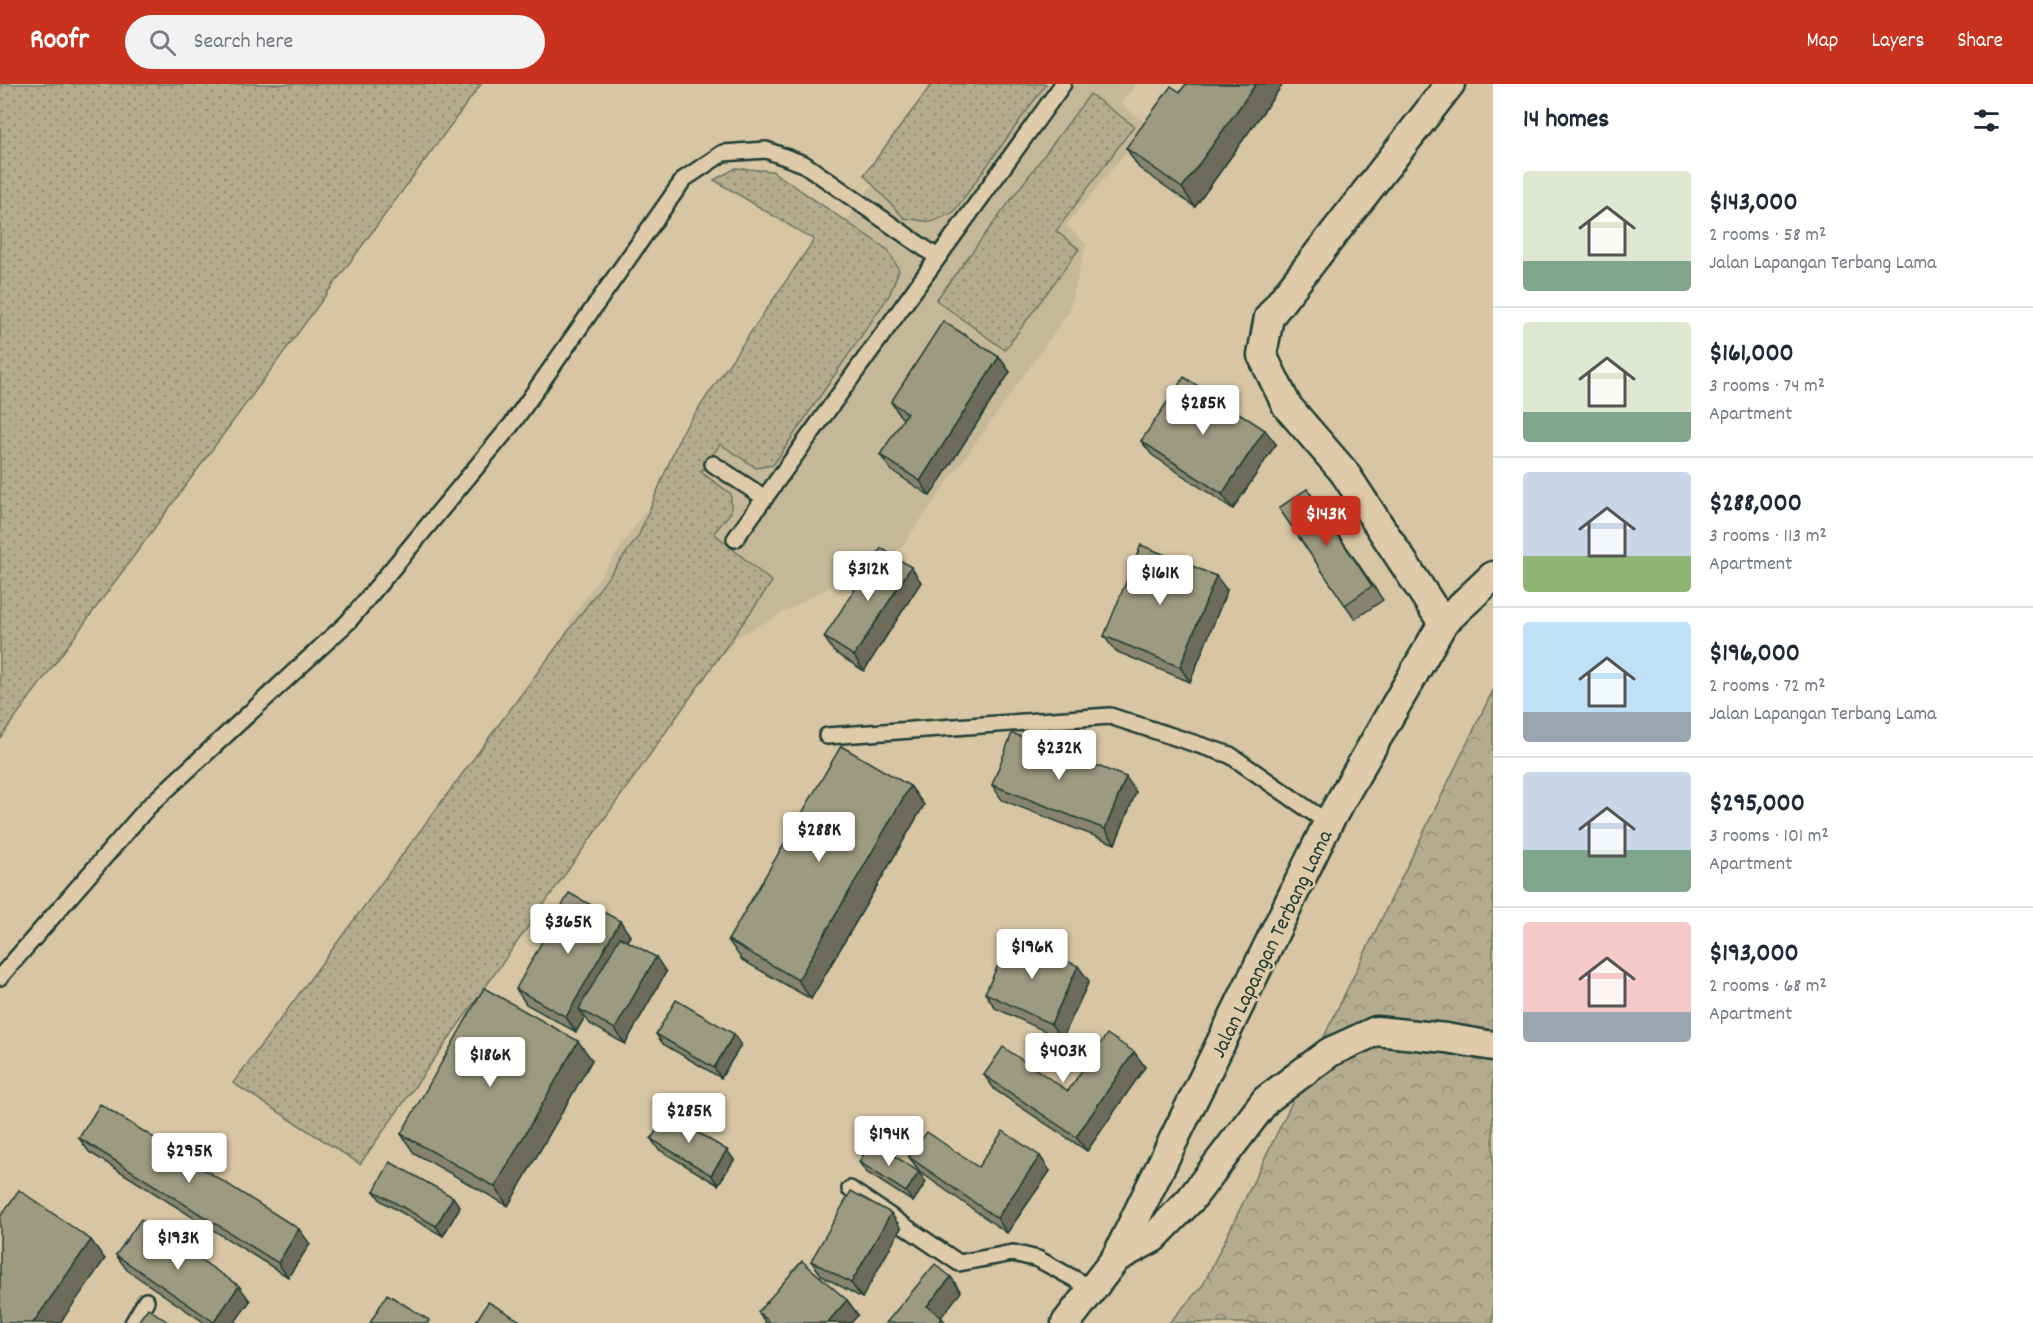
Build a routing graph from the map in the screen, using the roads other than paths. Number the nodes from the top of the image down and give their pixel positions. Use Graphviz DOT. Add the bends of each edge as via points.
graph roads {
  1 [pos="1063,84"];
  2 [pos="1450,84"];
  3 [pos="937,257"];
  4 [pos="713,464"];
  5 [pos="765,498"];
  6 [pos="735,539"];
  7 [pos="1493,576"];
  8 [pos="1443,623"];
  9 [pos="827,736"];
  10 [pos="1328,823"];
  11 [pos="0,977"];
  12 [pos="1493,1046"];
  13 [pos="850,1189"];
  14 [pos="1116,1258"];
  15 [pos="1093,1289"];
  16 [pos="146,1301"];
  17 [pos="133,1323"];
  18 [pos="1066,1323"];
  1 -- 3 [label="lane"];
  2 -- 8 [label="street" via="1269,317 1262,355 1287,405 1344,472"];
  3 -- 5 [label="lane"];
  3 -- 11 [label="lane" via="804,164 766,150 723,153 684,179 512,424 348,622 148,807"];
  4 -- 5 [label="lane"];
  5 -- 6 [label="lane"];
  7 -- 8 [label="street, Jalan Lapangan Terbang Lama"];
  8 -- 10 [label="street, Jalan Lapangan Terbang Lama"];
  9 -- 10 [label="lane" via="1110,716 1230,755"];
  10 -- 14 [label="street, Jalan Lapangan Terbang Lama"];
  12 -- 14 [label="street" via="1376,1031 1330,1052 1266,1100 1191,1199 1153,1238"];
  13 -- 15 [label="lane" via="959,1263 1013,1253 1038,1259"];
  14 -- 15 [label="street, Jalan Lapangan Terbang Lama"];
  15 -- 18 [label="street, Jalan Lapangan Terbang Lama"];
  16 -- 17 [label="lane"];
}
